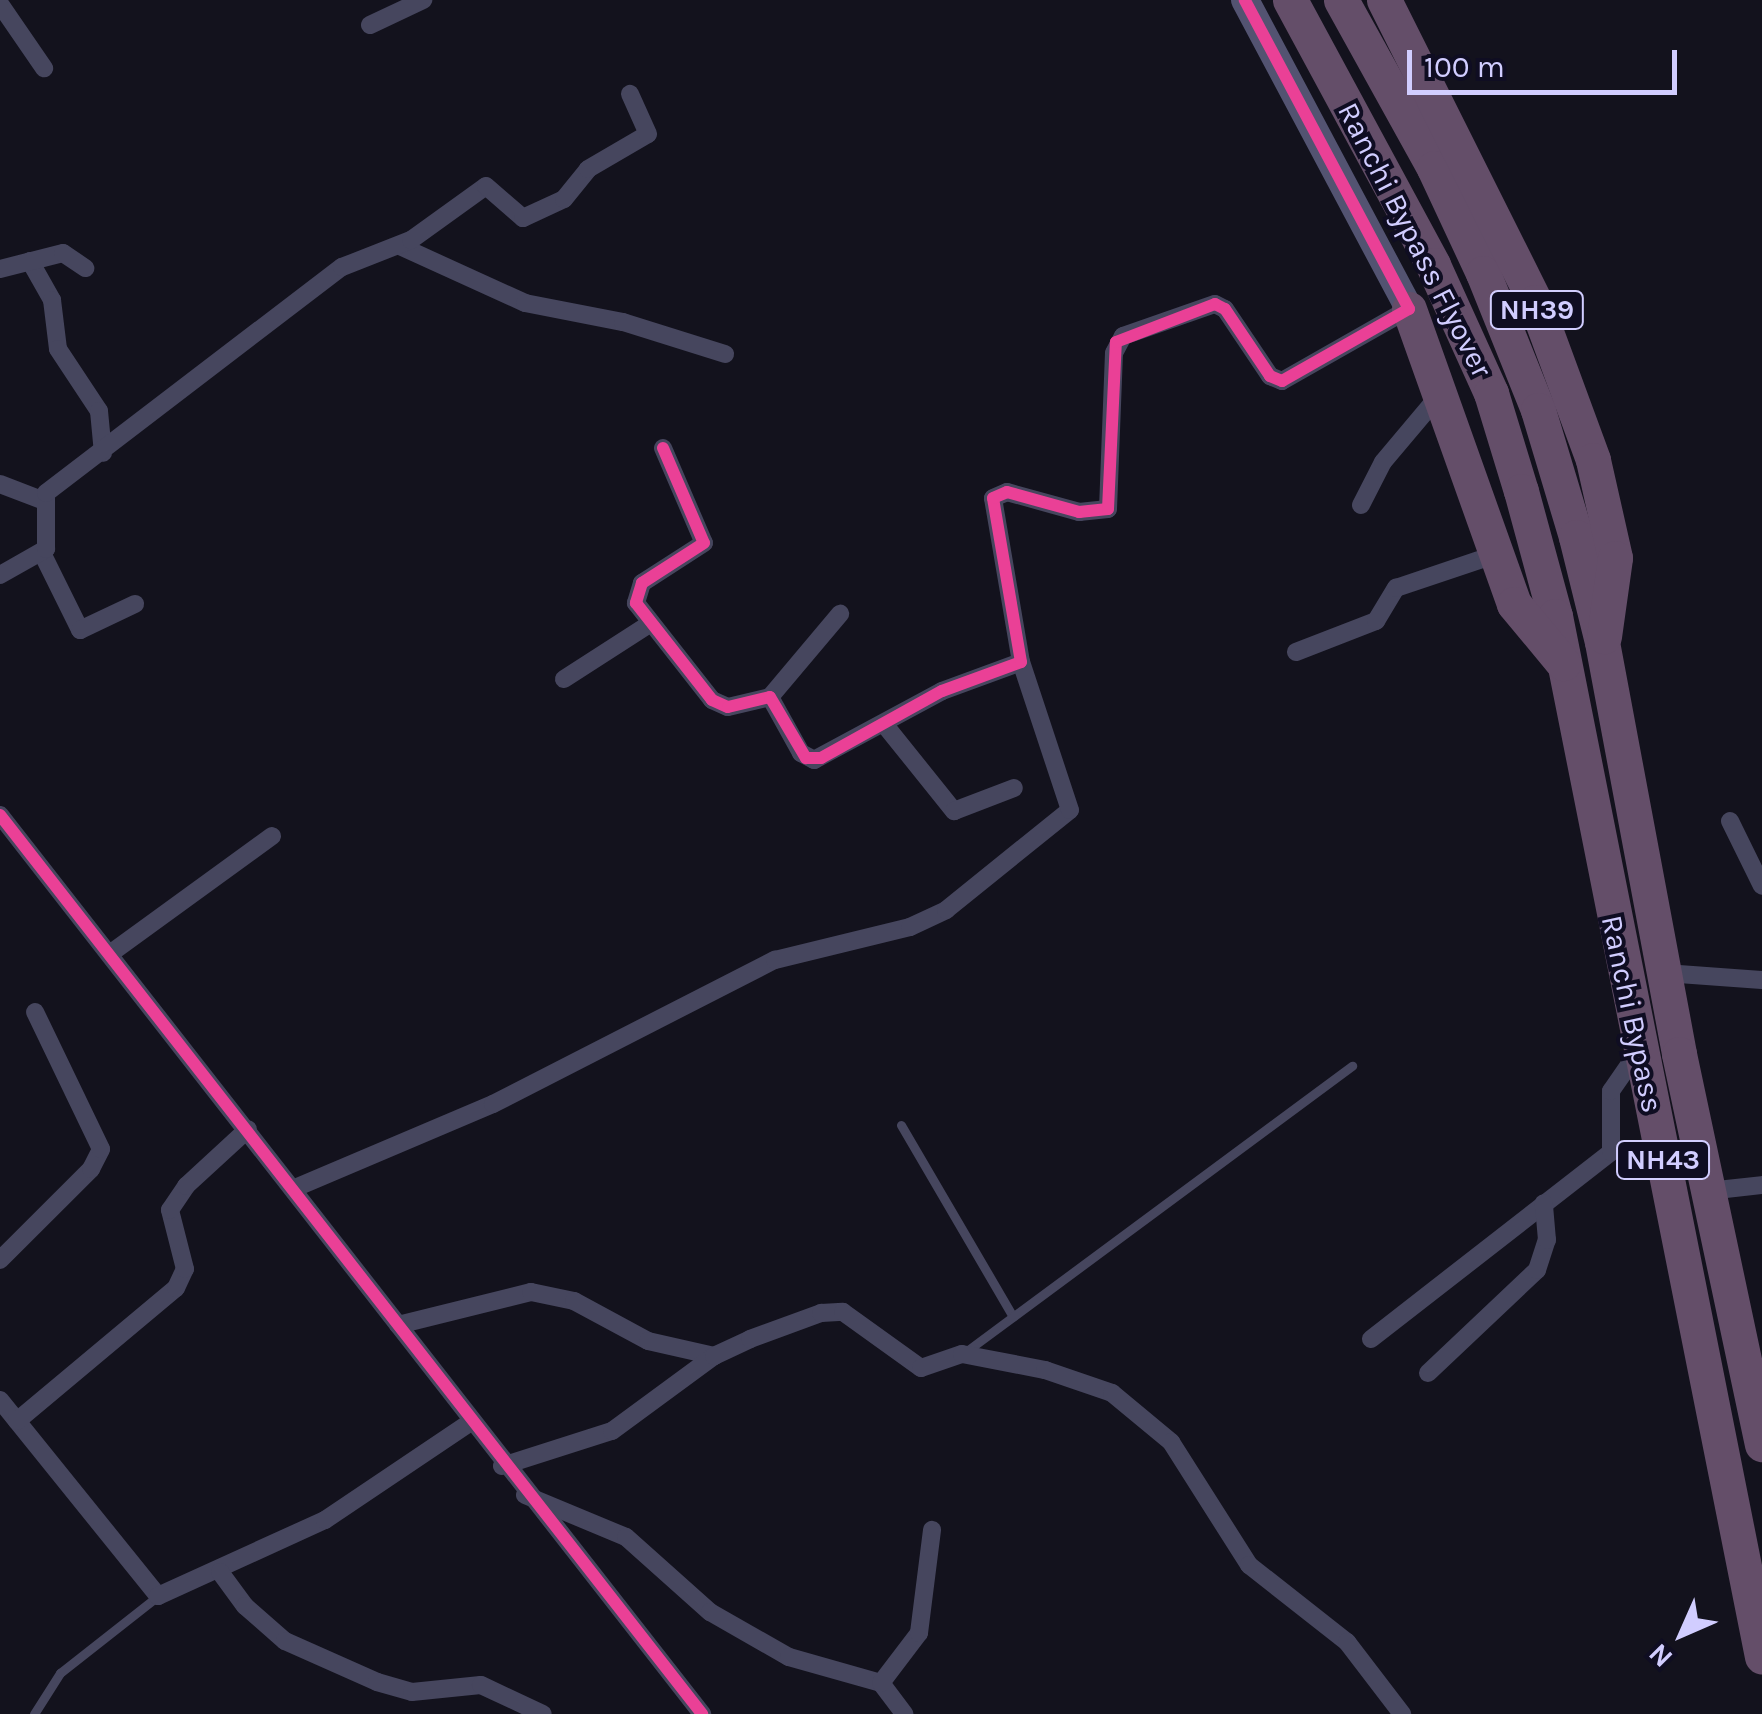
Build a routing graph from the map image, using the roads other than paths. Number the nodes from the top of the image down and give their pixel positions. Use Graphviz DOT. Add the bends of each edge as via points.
graph roads {
  1 [pos="423,0"];
  2 [pos="1245,0"];
  3 [pos="1290,0"];
  4 [pos="1341,0"];
  5 [pos="1384,0"];
  6 [pos="0,4"];
  7 [pos="370,25"];
  8 [pos="44,68"];
  9 [pos="630,94"];
  10 [pos="400,246"];
  11 [pos="30,261"];
  12 [pos="85,268"];
  13 [pos="0,269"];
  14 [pos="1409,309"];
  15 [pos="725,354"];
  16 [pos="1443,391"];
  17 [pos="663,448"];
  18 [pos="102,453"];
  19 [pos="0,484"];
  20 [pos="42,500"];
  21 [pos="1361,505"];
  22 [pos="42,553"];
  23 [pos="1494,555"];
  24 [pos="0,575"];
  25 [pos="136,604"];
  26 [pos="840,614"];
  27 [pos="650,623"];
  28 [pos="1602,642"];
  29 [pos="1296,652"];
  30 [pos="1021,662"];
  31 [pos="1564,664"];
  32 [pos="564,679"];
  33 [pos="770,697"];
  34 [pos="884,724"];
  35 [pos="1014,788"];
  36 [pos="0,814"];
  37 [pos="1730,821"];
  38 [pos="272,836"];
  39 [pos="1762,886"];
  40 [pos="110,953"];
  41 [pos="1665,973"];
  42 [pos="1762,980"];
  43 [pos="35,1012"];
  44 [pos="1639,1051"];
  45 [pos="1352,1066"];
  46 [pos="901,1125"];
  47 [pos="248,1129"];
  48 [pos="1762,1185"];
  49 [pos="295,1188"];
  50 [pos="1708,1191"];
  51 [pos="1544,1202"];
  52 [pos="0,1260"];
  53 [pos="1013,1317"];
  54 [pos="398,1324"];
  55 [pos="1371,1339"];
  56 [pos="962,1354"];
  57 [pos="714,1356"];
  58 [pos="1428,1373"];
  59 [pos="0,1400"];
  60 [pos="17,1421"];
  61 [pos="471,1422"];
  62 [pos="1762,1444"];
  63 [pos="502,1466"];
  64 [pos="525,1495"];
  65 [pos="932,1530"];
  66 [pos="220,1572"];
  67 [pos="158,1596"];
  68 [pos="1762,1657"];
  69 [pos="882,1683"];
  70 [pos="34,1714"];
  71 [pos="543,1714"];
  72 [pos="702,1714"];
  73 [pos="904,1714"];
  74 [pos="1402,1714"];
  1 -- 7 [label="street"];
  2 -- 14 [label="street"];
  3 -- 31 [label="highway, Ranchi Bypass Flyover / NH43" via="1433,265 1491,392"];
  4 -- 28 [label="highway, Ranchi Bypass Flyover / NH43" via="1483,273 1538,410"];
  5 -- 28 [label="highway, NH39" via="1534,302 1592,460 1615,558"];
  6 -- 8 [label="street"];
  9 -- 10 [label="street" via="648,134 588,168 564,200 523,218 486,186"];
  10 -- 15 [label="street" via="525,302 623,322"];
  10 -- 18 [label="street" via="342,267"];
  11 -- 12 [label="street" via="63,253"];
  11 -- 13 [label="street"];
  11 -- 18 [label="street" via="52,300 58,349 99,411"];
  14 -- 16 [label="highway"];
  14 -- 30 [label="street" via="1282,382 1270,376 1225,309 1214,304 1116,342 1108,509 1079,512 1007,492 993,498"];
  16 -- 21 [label="street" via="1383,462"];
  16 -- 23 [label="highway"];
  17 -- 27 [label="street" via="705,539 636,590"];
  18 -- 20 [label="street"];
  19 -- 20 [label="street"];
  20 -- 22 [label="street" via="48,537"];
  22 -- 24 [label="street"];
  22 -- 25 [label="street" via="80,630"];
  23 -- 29 [label="street" via="1396,588 1376,621"];
  23 -- 31 [label="highway" via="1514,604"];
  26 -- 33 [label="street"];
  27 -- 32 [label="street"];
  27 -- 33 [label="street" via="720,706"];
  28 -- 41 [label="highway, Ranchi Bypass / NH43"];
  30 -- 34 [label="street" via="942,691"];
  30 -- 49 [label="street" via="1070,810 946,910 910,927 775,960 494,1104"];
  31 -- 44 [label="highway, Ranchi Bypass / NH43"];
  33 -- 34 [label="street" via="801,753 814,760"];
  34 -- 35 [label="street" via="954,811"];
  36 -- 40 [label="street"];
  37 -- 39 [label="street"];
  38 -- 40 [label="street"];
  40 -- 47 [label="street"];
  41 -- 42 [label="street"];
  41 -- 50 [label="highway, Ranchi Bypass / NH43"];
  43 -- 52 [label="street" via="101,1149 92,1169"];
  44 -- 51 [label="street" via="1611,1091 1611,1152"];
  44 -- 68 [label="highway, Ranchi Bypass / NH43"];
  45 -- 53 [label="lane"];
  46 -- 53 [label="lane"];
  47 -- 49 [label="street"];
  47 -- 60 [label="street" via="186,1186 170,1210 184,1269 176,1288"];
  48 -- 50 [label="street"];
  49 -- 54 [label="street"];
  50 -- 62 [label="highway, Ranchi Bypass / NH43"];
  51 -- 55 [label="street"];
  51 -- 58 [label="street" via="1547,1240 1536,1270"];
  53 -- 56 [label="lane"];
  54 -- 57 [label="street" via="530,1292 574,1302 648,1341"];
  54 -- 61 [label="street"];
  56 -- 57 [label="street" via="921,1368 851,1316 833,1311"];
  56 -- 74 [label="street" via="1100,1386 1160,1430 1249,1564 1347,1642"];
  57 -- 63 [label="street" via="612,1431"];
  59 -- 60 [label="street"];
  60 -- 67 [label="street"];
  61 -- 63 [label="street"];
  61 -- 66 [label="street" via="325,1520"];
  63 -- 64 [label="street"];
  64 -- 69 [label="street" via="626,1537 710,1612 789,1657"];
  64 -- 72 [label="street"];
  65 -- 69 [label="street" via="919,1633"];
  66 -- 67 [label="street"];
  66 -- 71 [label="street" via="245,1606 284,1640 377,1682 412,1692 481,1686"];
  67 -- 70 [label="lane" via="60,1673"];
  69 -- 73 [label="street"];
}
